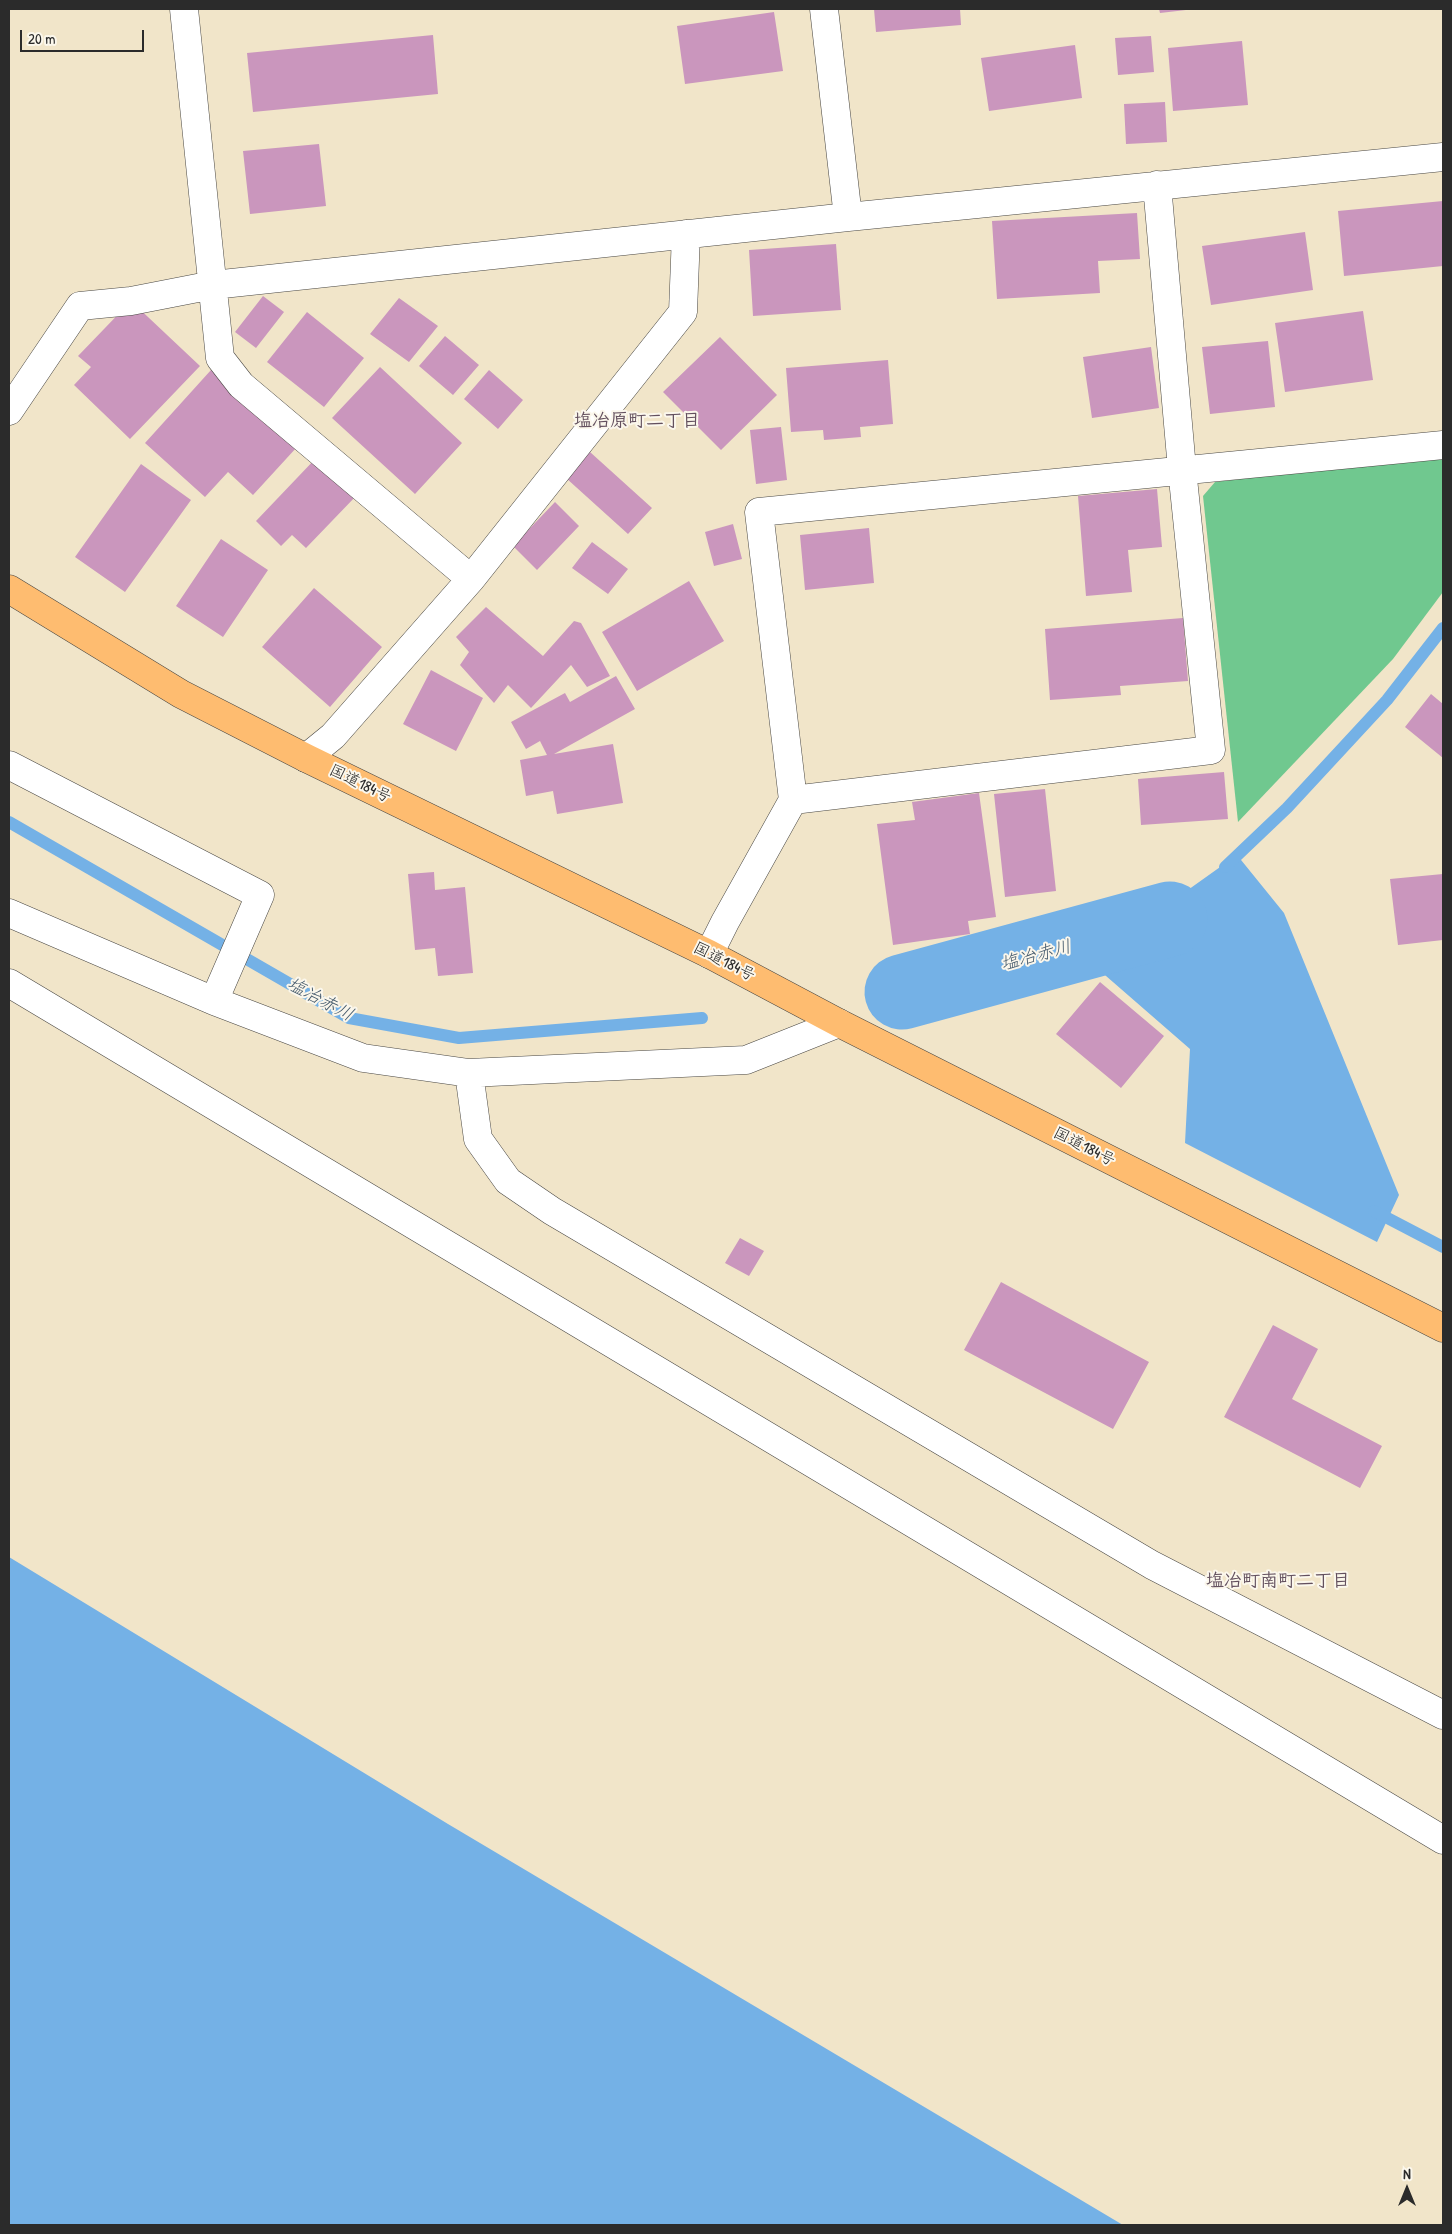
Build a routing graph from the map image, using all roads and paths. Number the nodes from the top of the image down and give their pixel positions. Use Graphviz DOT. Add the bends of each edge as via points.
graph roads {
  1 [pos="184,9"];
  2 [pos="824,9"];
  3 [pos="1443,157"];
  4 [pos="1157,185"];
  5 [pos="848,217"];
  6 [pos="686,234"];
  7 [pos="213,286"];
  8 [pos="9,411"];
  9 [pos="1443,445"];
  10 [pos="1182,469"];
  11 [pos="471,579"];
  12 [pos="9,589"];
  13 [pos="306,758"];
  14 [pos="9,765"];
  15 [pos="793,800"];
  16 [pos="9,913"];
  17 [pos="709,954"];
  18 [pos="9,983"];
  19 [pos="214,1001"];
  20 [pos="838,1023"];
  21 [pos="469,1073"];
  22 [pos="1443,1328"];
  23 [pos="1443,1715"];
  24 [pos="1443,1840"];
  1 -- 7 [label="street"];
  2 -- 5 [label="street"];
  3 -- 4 [label="street"];
  4 -- 5 [label="street"];
  4 -- 10 [label="street"];
  5 -- 6 [label="street"];
  6 -- 7 [label="street"];
  6 -- 11 [label="street" via="683,312"];
  7 -- 8 [label="street" via="132,301 80,306"];
  7 -- 11 [label="street" via="220,358 241,385"];
  9 -- 10 [label="street"];
  10 -- 15 [label="street" via="1211,750"];
  10 -- 15 [label="street" via="759,512"];
  11 -- 13 [label="street" via="333,736"];
  12 -- 13 [label="highway, 国道184号" via="180,694"];
  13 -- 17 [label="highway, 国道184号"];
  14 -- 19 [label="street" via="260,894"];
  15 -- 17 [label="street"];
  16 -- 19 [label="street"];
  17 -- 20 [label="highway, 国道184号"];
  18 -- 24 [label="street"];
  19 -- 21 [label="street" via="363,1058"];
  20 -- 21 [label="street" via="746,1060"];
  20 -- 22 [label="highway, 国道184号"];
  21 -- 23 [label="street" via="478,1139 508,1182 1152,1566"];
}
